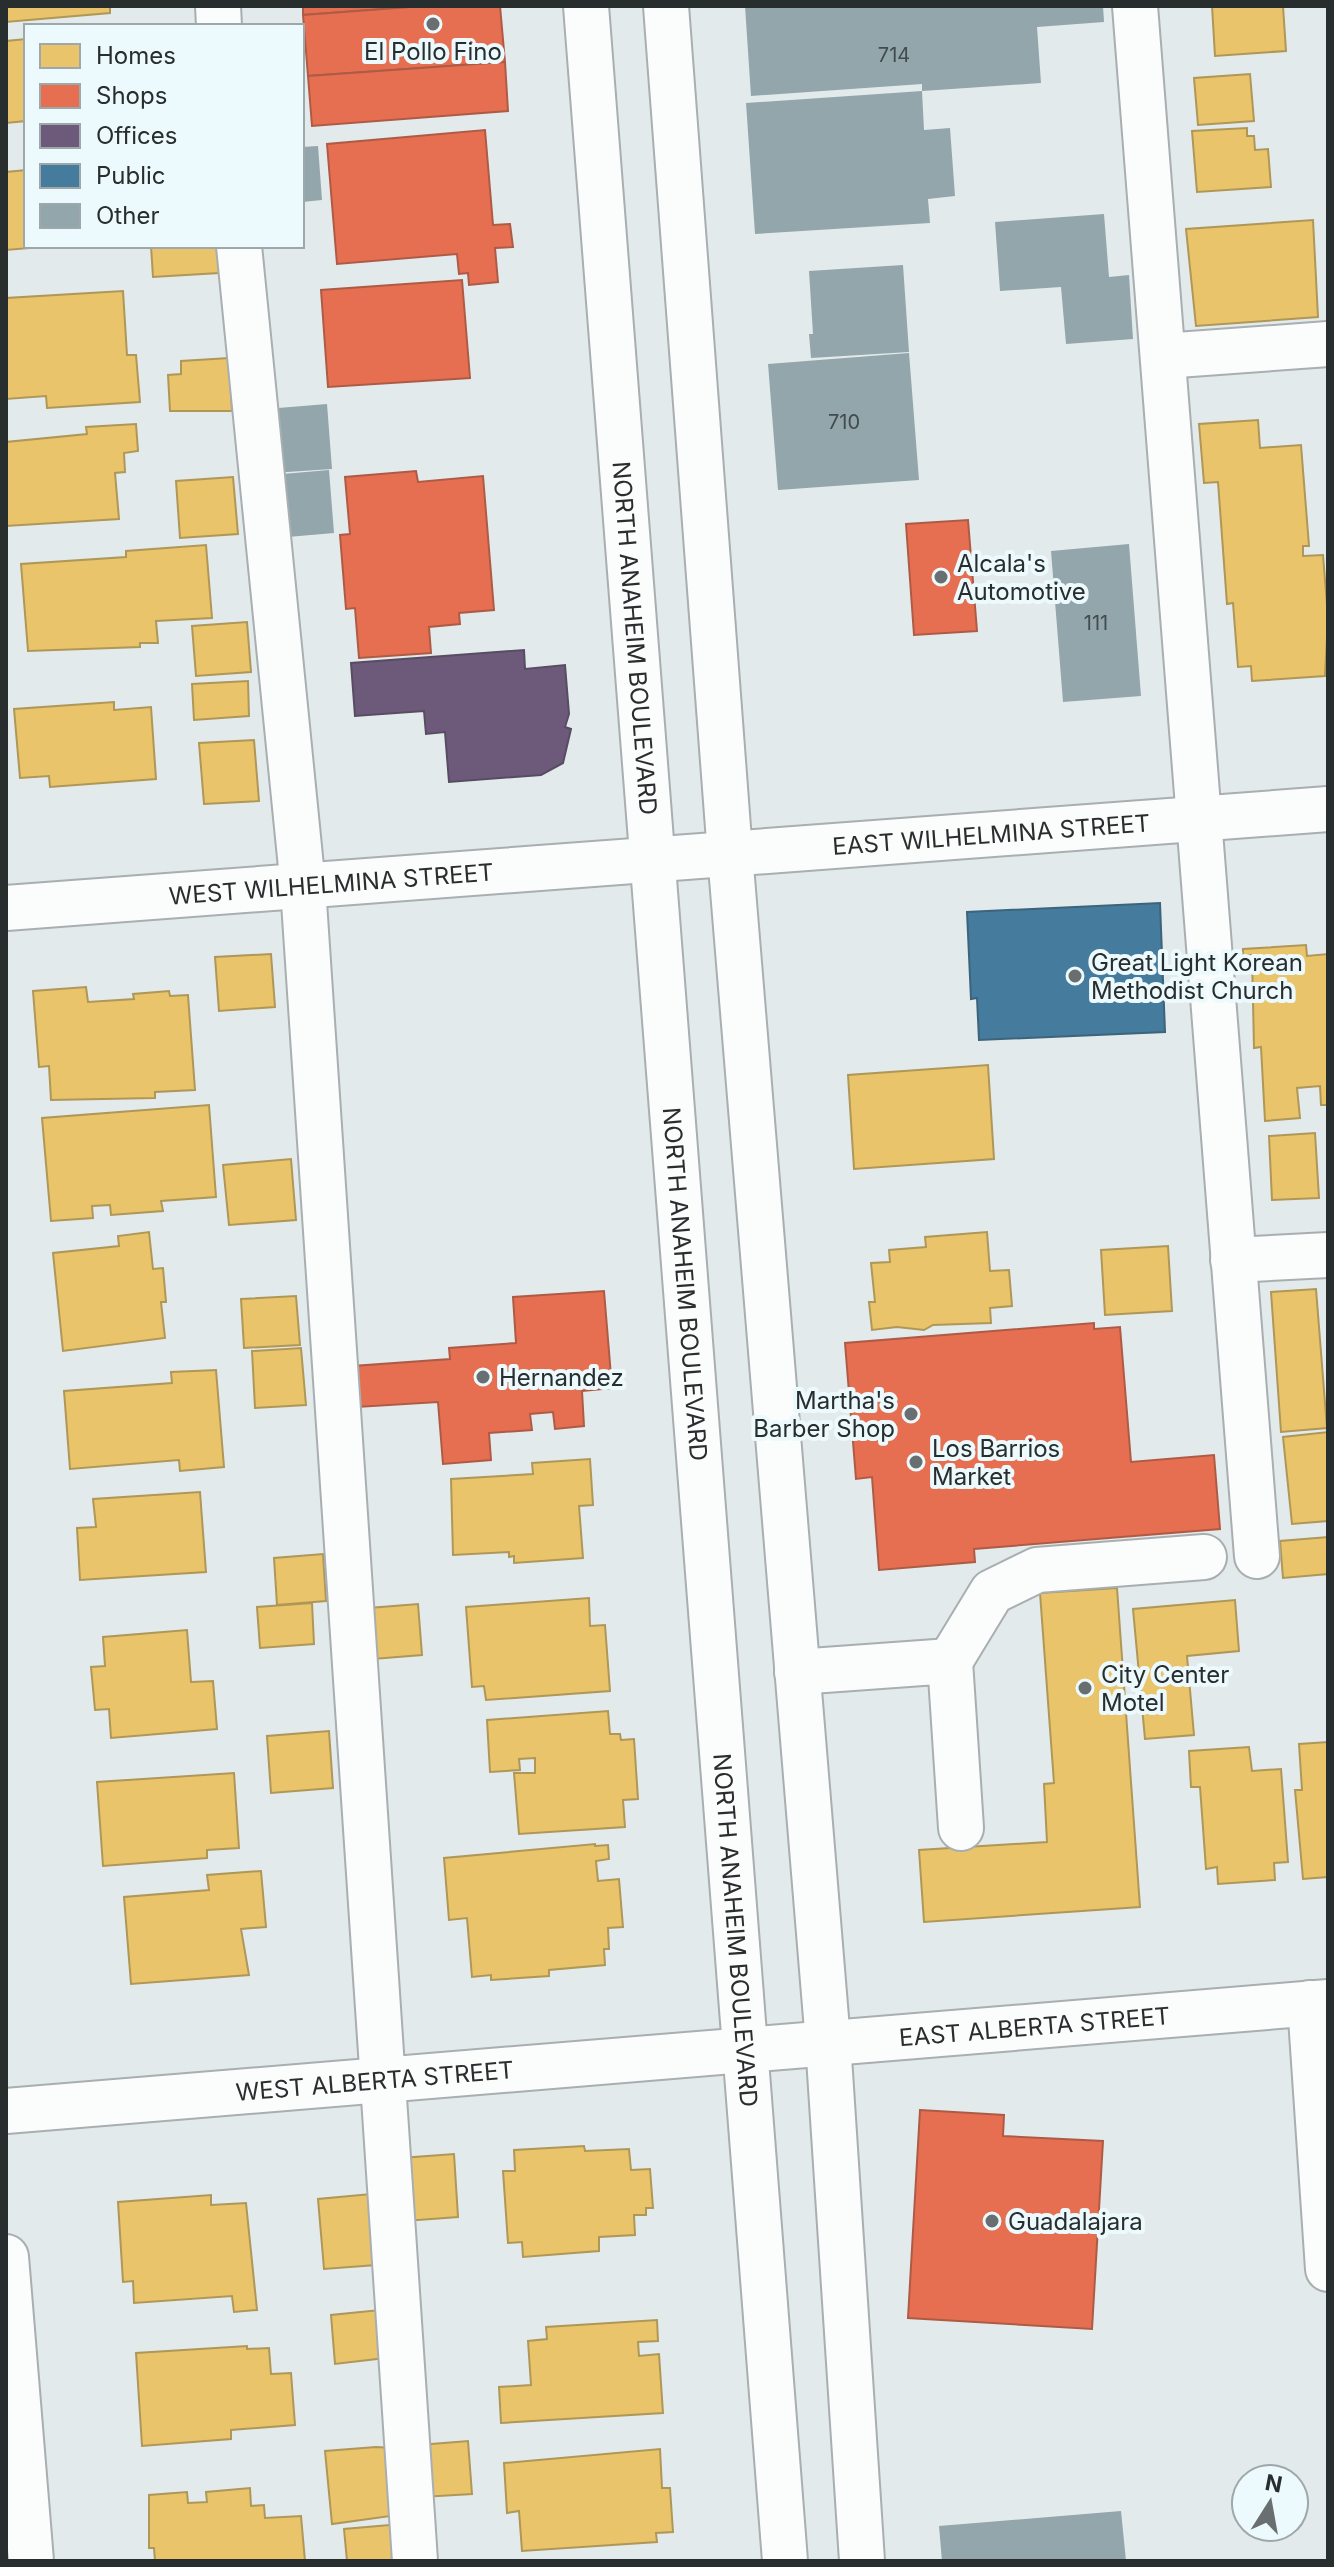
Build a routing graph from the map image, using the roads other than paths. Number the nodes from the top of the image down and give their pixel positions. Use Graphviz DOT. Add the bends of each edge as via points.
graph roads {
  1 [pos="586,6"];
  2 [pos="666,6"];
  3 [pos="1135,6"];
  4 [pos="239,248"];
  5 [pos="1328,344"];
  6 [pos="1163,356"];
  7 [pos="1328,809"];
  8 [pos="1198,819"];
  9 [pos="730,854"];
  10 [pos="655,859"];
  11 [pos="303,887"];
  12 [pos="6,908"];
  13 [pos="1328,1255"];
  14 [pos="1233,1260"];
  15 [pos="1257,1556"];
  16 [pos="1204,1557"];
  17 [pos="950,1661"];
  18 [pos="797,1672"];
  19 [pos="961,1828"];
  20 [pos="1319,2002"];
  21 [pos="828,2042"];
  22 [pos="742,2048"];
  23 [pos="382,2080"];
  24 [pos="6,2111"];
  25 [pos="6,2257"];
  26 [pos="1328,2269"];
  27 [pos="31,2561"];
  28 [pos="415,2561"];
  29 [pos="785,2561"];
  30 [pos="862,2561"];
  1 -- 10 [label="main road, NORTH ANAHEIM BOULEVARD"];
  2 -- 9 [label="main road"];
  3 -- 6 [label="main road"];
  4 -- 11 [label="main road"];
  5 -- 6 [label="main road"];
  6 -- 8 [label="main road"];
  7 -- 8 [label="main road, EAST WILHELMINA STREET"];
  8 -- 9 [label="main road, EAST WILHELMINA STREET"];
  8 -- 14 [label="main road"];
  9 -- 10 [label="main road, EAST WILHELMINA STREET"];
  9 -- 18 [label="main road"];
  10 -- 11 [label="main road, WEST WILHELMINA STREET"];
  10 -- 22 [label="main road, NORTH ANAHEIM BOULEVARD"];
  11 -- 12 [label="main road, WEST WILHELMINA STREET"];
  11 -- 23 [label="main road"];
  13 -- 14 [label="main road"];
  14 -- 15 [label="main road"];
  16 -- 17 [label="main road" via="1037,1570 992,1592"];
  17 -- 18 [label="main road"];
  17 -- 19 [label="main road"];
  18 -- 21 [label="main road"];
  20 -- 21 [label="main road, EAST ALBERTA STREET"];
  20 -- 26 [label="main road"];
  21 -- 22 [label="main road, EAST ALBERTA STREET"];
  21 -- 30 [label="main road"];
  22 -- 23 [label="main road, WEST ALBERTA STREET"];
  22 -- 29 [label="main road, NORTH ANAHEIM BOULEVARD"];
  23 -- 24 [label="main road, WEST ALBERTA STREET"];
  23 -- 28 [label="main road"];
  25 -- 27 [label="main road"];
}
